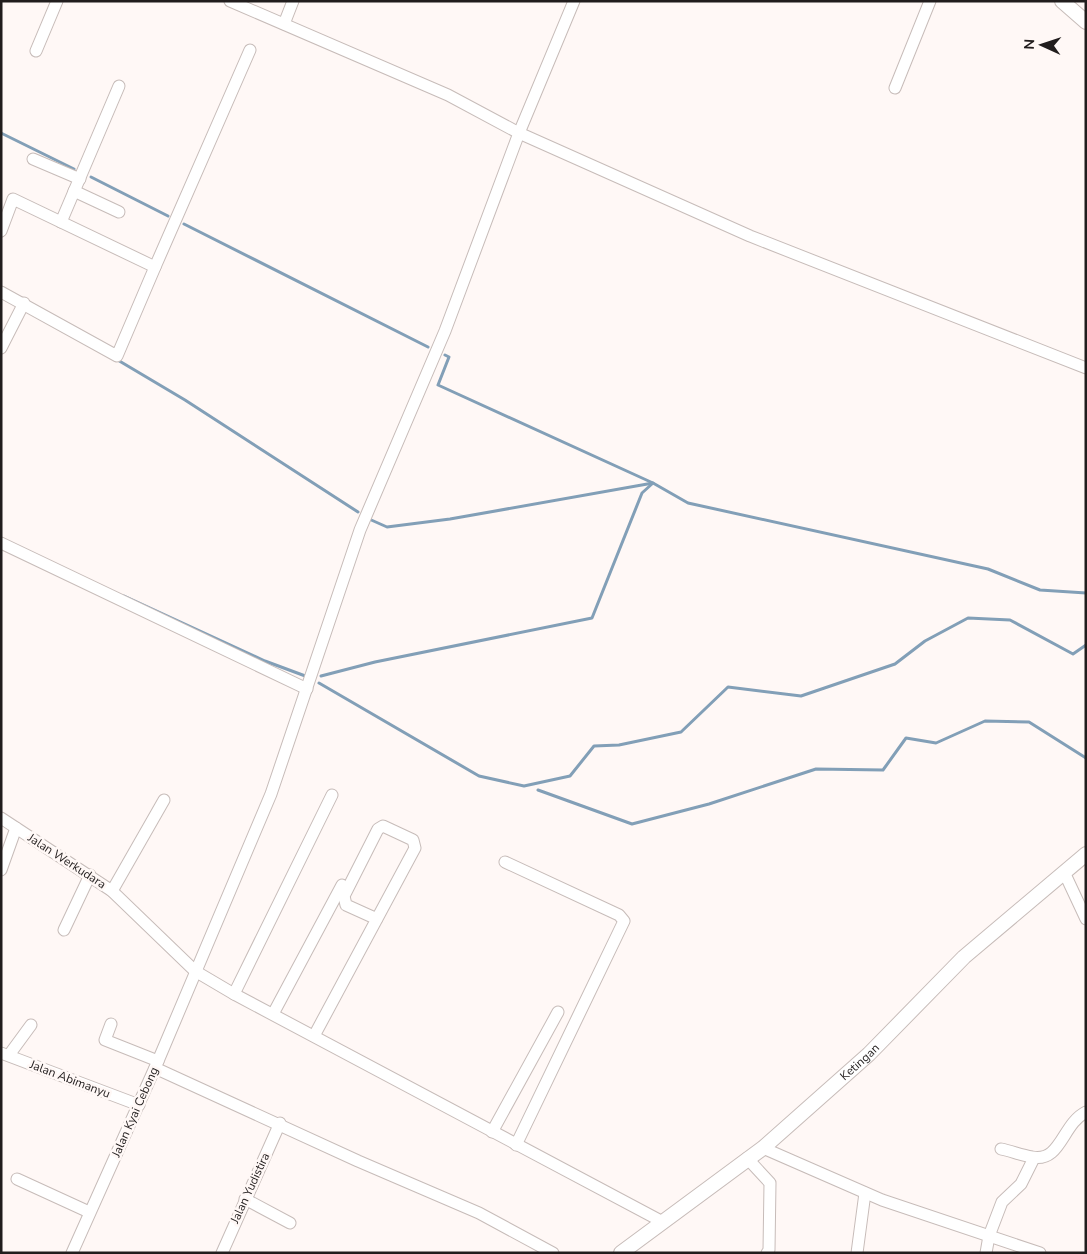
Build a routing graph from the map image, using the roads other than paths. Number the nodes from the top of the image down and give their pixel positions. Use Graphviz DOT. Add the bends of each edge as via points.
graph roads {
  1 [pos="57,1"];
  2 [pos="230,1"];
  3 [pos="293,1"];
  4 [pos="574,1"];
  5 [pos="930,1"];
  6 [pos="1062,1"];
  7 [pos="1075,6"];
  8 [pos="1086,22"];
  9 [pos="284,24"];
  10 [pos="250,50"];
  11 [pos="36,51"];
  12 [pos="119,86"];
  13 [pos="895,88"];
  14 [pos="519,133"];
  15 [pos="33,159"];
  16 [pos="80,179"];
  17 [pos="74,191"];
  18 [pos="118,212"];
  19 [pos="61,222"];
  20 [pos="1,230"];
  21 [pos="155,266"];
  22 [pos="1,292"];
  23 [pos="24,303"];
  24 [pos="1,348"];
  25 [pos="1086,368"];
  26 [pos="1,543"];
  27 [pos="307,689"];
  28 [pos="332,795"];
  29 [pos="164,800"];
  30 [pos="1,818"];
  31 [pos="376,822"];
  32 [pos="16,828"];
  33 [pos="1086,854"];
  34 [pos="505,862"];
  35 [pos="1,870"];
  36 [pos="1064,872"];
  37 [pos="90,875"];
  38 [pos="112,891"];
  39 [pos="377,919"];
  40 [pos="1086,919"];
  41 [pos="64,930"];
  42 [pos="194,971"];
  43 [pos="234,994"];
  44 [pos="558,1012"];
  45 [pos="273,1014"];
  46 [pos="111,1024"];
  47 [pos="31,1025"];
  48 [pos="314,1036"];
  49 [pos="5,1054"];
  50 [pos="156,1065"];
  51 [pos="139,1105"];
  52 [pos="1086,1112"];
  53 [pos="280,1123"];
  54 [pos="492,1132"];
  55 [pos="516,1145"];
  56 [pos="763,1148"];
  57 [pos="1001,1149"];
  58 [pos="747,1158"];
  59 [pos="1034,1158"];
  60 [pos="17,1179"];
  61 [pos="865,1193"];
  62 [pos="245,1199"];
  63 [pos="90,1212"];
  64 [pos="661,1221"];
  65 [pos="290,1223"];
  66 [pos="989,1236"];
  67 [pos="72,1253"];
  68 [pos="222,1253"];
  69 [pos="553,1253"];
  70 [pos="621,1253"];
  71 [pos="767,1253"];
  72 [pos="857,1253"];
  73 [pos="986,1253"];
  74 [pos="1040,1253"];
  1 -- 11 [label="street"];
  2 -- 9 [label="street"];
  3 -- 9 [label="street"];
  4 -- 14 [label="street, Jalan Kyai Cebong"];
  5 -- 13 [label="street"];
  6 -- 7 [label="street"];
  7 -- 8 [label="street"];
  9 -- 14 [label="street" via="448,95"];
  10 -- 21 [label="street"];
  12 -- 16 [label="street"];
  14 -- 25 [label="street" via="750,236"];
  14 -- 27 [label="street, Jalan Kyai Cebong" via="445,332 360,530"];
  15 -- 16 [label="street"];
  16 -- 17 [label="street"];
  17 -- 18 [label="street"];
  17 -- 19 [label="street"];
  19 -- 20 [label="street" via="14,199"];
  19 -- 21 [label="street"];
  21 -- 23 [label="street" via="117,356"];
  22 -- 23 [label="street"];
  23 -- 24 [label="street"];
  26 -- 27 [label="street"];
  27 -- 42 [label="street, Jalan Kyai Cebong" via="270,794"];
  28 -- 43 [label="street"];
  29 -- 38 [label="street"];
  30 -- 32 [label="street, Jalan Werkudara"];
  31 -- 45 [label="street"];
  32 -- 35 [label="street"];
  32 -- 37 [label="street, Jalan Werkudara"];
  33 -- 36 [label="street, Ketingan"];
  34 -- 55 [label="street" via="618,915 624,922"];
  36 -- 40 [label="street"];
  36 -- 56 [label="street, Ketingan" via="964,957 869,1054"];
  37 -- 38 [label="street, Jalan Werkudara"];
  37 -- 41 [label="street"];
  38 -- 42 [label="street, Jalan Werkudara"];
  39 -- 39 [label="street" via="416,845 413,840 383,826 378,829 344,896 346,905"];
  39 -- 48 [label="street"];
  42 -- 43 [label="street, Jalan Werkudara"];
  42 -- 50 [label="street, Jalan Kyai Cebong"];
  43 -- 45 [label="street, Jalan Werkudara"];
  44 -- 54 [label="street"];
  45 -- 48 [label="street, Jalan Werkudara"];
  46 -- 50 [label="street" via="105,1040"];
  47 -- 49 [label="street"];
  48 -- 54 [label="street, Jalan Werkudara"];
  49 -- 51 [label="street, Jalan Abimanyu"];
  50 -- 51 [label="street, Jalan Kyai Cebong"];
  50 -- 53 [label="street"];
  51 -- 63 [label="street, Jalan Kyai Cebong"];
  52 -- 59 [label="street" via="1067,1128 1050,1155"];
  53 -- 62 [label="street, Jalan Yudistira"];
  53 -- 69 [label="street" via="358,1161 479,1212"];
  54 -- 55 [label="street, Jalan Werkudara"];
  55 -- 64 [label="street, Jalan Werkudara"];
  56 -- 58 [label="street, Ketingan"];
  56 -- 61 [label="street"];
  57 -- 59 [label="street"];
  58 -- 64 [label="street, Ketingan"];
  58 -- 71 [label="street" via="770,1183 771,1226"];
  59 -- 66 [label="street" via="1021,1184 1002,1202"];
  60 -- 63 [label="street"];
  61 -- 66 [label="street"];
  61 -- 72 [label="street"];
  62 -- 65 [label="street"];
  62 -- 68 [label="street, Jalan Yudistira"];
  63 -- 67 [label="street, Jalan Kyai Cebong"];
  64 -- 70 [label="street, Ketingan"];
  66 -- 73 [label="street"];
  66 -- 74 [label="street"];
}
